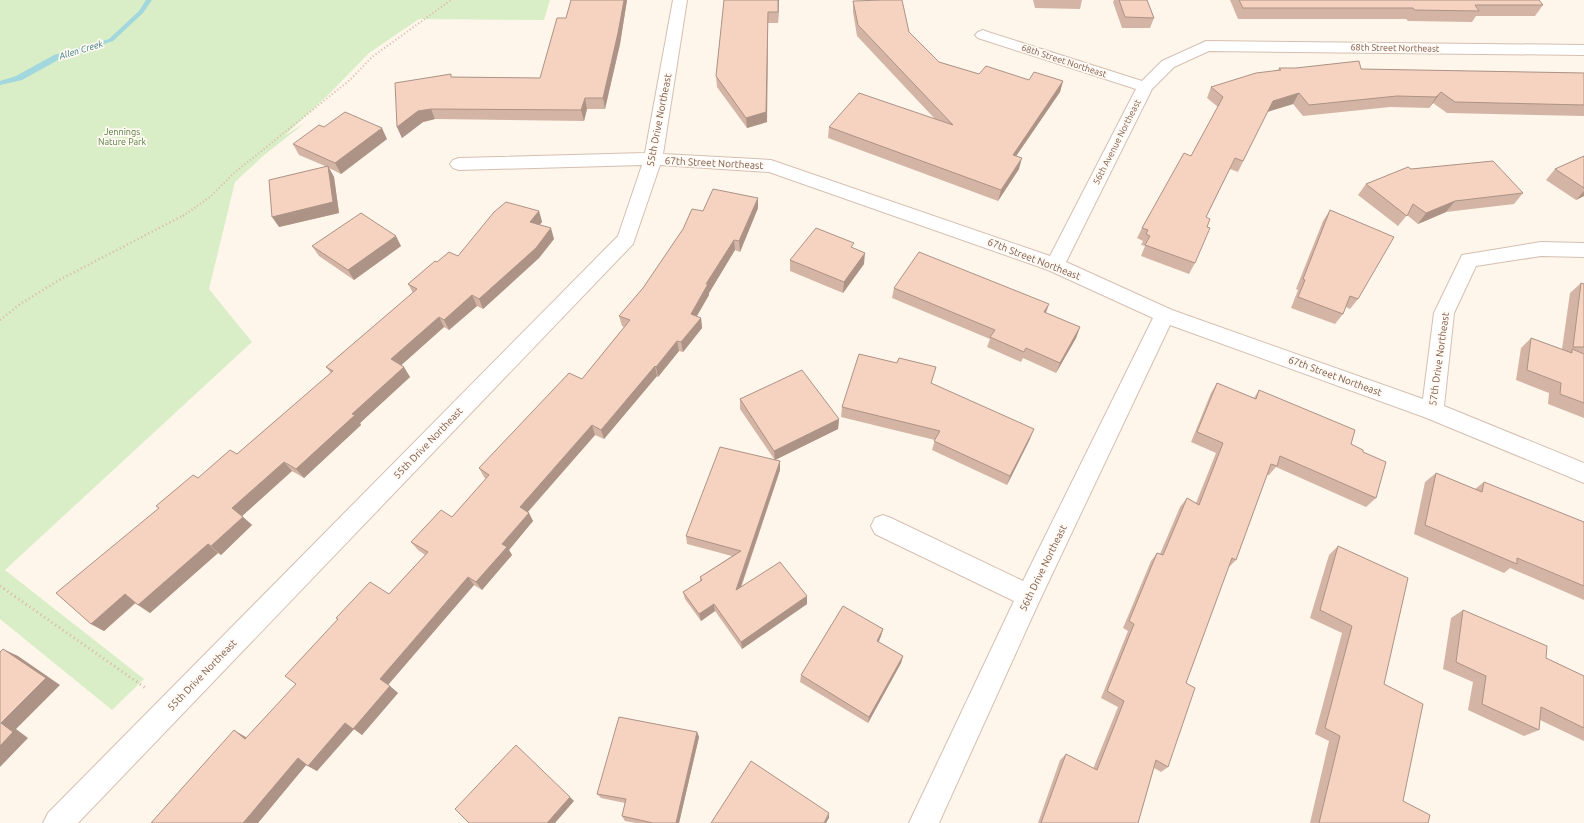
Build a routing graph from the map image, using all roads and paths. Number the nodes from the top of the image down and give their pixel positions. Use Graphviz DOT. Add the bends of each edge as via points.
graph roads {
  1 [pos="451,0"];
  2 [pos="680,0"];
  3 [pos="983,35"];
  4 [pos="1206,46"];
  5 [pos="1584,50"];
  6 [pos="1145,87"];
  7 [pos="653,159"];
  8 [pos="459,164"];
  9 [pos="1584,250"];
  10 [pos="1056,265"];
  11 [pos="1165,315"];
  12 [pos="0,320"];
  13 [pos="1432,411"];
  14 [pos="1584,473"];
  15 [pos="883,526"];
  16 [pos="0,586"];
  17 [pos="1029,596"];
  18 [pos="172,706"];
  19 [pos="58,823"];
  20 [pos="924,823"];
  1 -- 12 [label="path" via="372,57 351,79 234,173 210,197 178,219 61,279 20,304"];
  2 -- 7 [label="street, 55th Drive Northeast"];
  3 -- 6 [label="street, 68th Street Northeast"];
  4 -- 5 [label="street, 68th Street Northeast"];
  4 -- 6 [label="street, 56th Avenue Northeast" via="1168,64"];
  6 -- 10 [label="street, 56th Avenue Northeast"];
  7 -- 8 [label="street, 67th Street Northeast"];
  7 -- 10 [label="street, 67th Street Northeast" via="771,166"];
  7 -- 18 [label="street, 55th Drive Northeast" via="626,239"];
  9 -- 13 [label="street, 57th Drive Northeast" via="1540,250 1469,260 1444,313"];
  10 -- 11 [label="street, 67th Street Northeast"];
  11 -- 13 [label="street, 67th Street Northeast"];
  11 -- 17 [label="street, 56th Drive Northeast"];
  13 -- 14 [label="street, 67th Street Northeast"];
  15 -- 17 [label="street"];
  16 -- 18 [label="path"];
  17 -- 20 [label="street, 56th Drive Northeast"];
  18 -- 19 [label="street, 55th Drive Northeast"];
}
